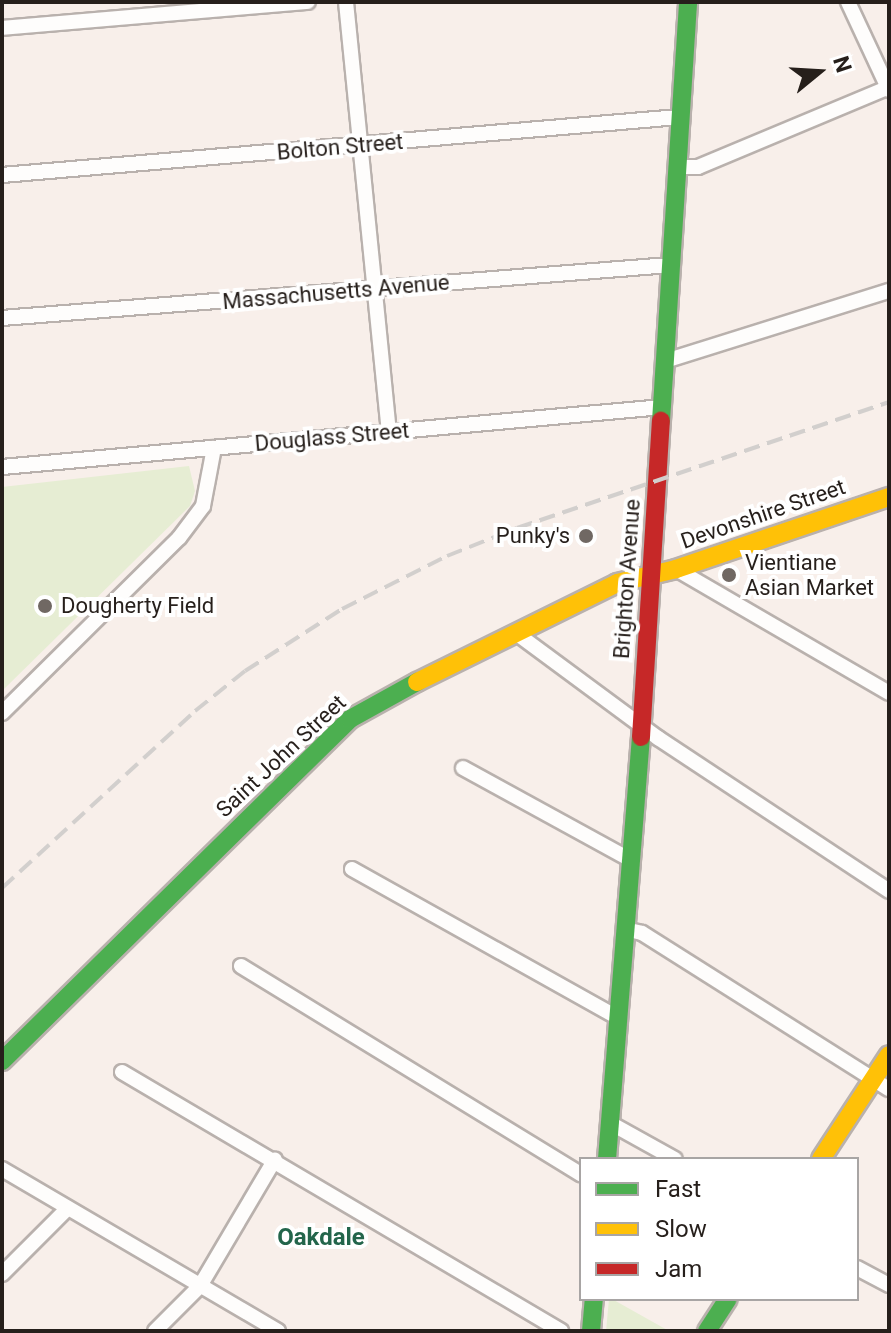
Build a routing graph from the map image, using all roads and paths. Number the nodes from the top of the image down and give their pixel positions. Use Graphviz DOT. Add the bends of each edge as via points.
graph roads {
  1 [pos="308,2"];
  2 [pos="346,2"];
  3 [pos="688,2"];
  4 [pos="848,2"];
  5 [pos="2,28"];
  6 [pos="889,88"];
  7 [pos="679,117"];
  8 [pos="360,146"];
  9 [pos="676,167"];
  10 [pos="2,175"];
  11 [pos="670,265"];
  12 [pos="373,290"];
  13 [pos="889,291"];
  14 [pos="2,318"];
  15 [pos="665,361"];
  16 [pos="662,407"];
  17 [pos="389,432"];
  18 [pos="214,448"];
  19 [pos="2,467"];
  20 [pos="889,497"];
  21 [pos="676,569"];
  22 [pos="652,572"];
  23 [pos="516,633"];
  24 [pos="889,693"];
  25 [pos="2,713"];
  26 [pos="641,726"];
  27 [pos="463,768"];
  28 [pos="631,860"];
  29 [pos="352,869"];
  30 [pos="889,891"];
  31 [pos="625,929"];
  32 [pos="241,966"];
  33 [pos="617,1017"];
  34 [pos="889,1055"];
  35 [pos="2,1061"];
  36 [pos="122,1072"];
  37 [pos="881,1084"];
  38 [pos="610,1123"];
  39 [pos="607,1157"];
  40 [pos="671,1157"];
  41 [pos="823,1157"];
  42 [pos="275,1159"];
  43 [pos="2,1169"];
  44 [pos="579,1173"];
  45 [pos="68,1208"];
  46 [pos="859,1269"];
  47 [pos="2,1274"];
  48 [pos="889,1285"];
  49 [pos="200,1286"];
  50 [pos="594,1301"];
  51 [pos="727,1301"];
  52 [pos="155,1331"];
  53 [pos="278,1331"];
  54 [pos="561,1331"];
  55 [pos="591,1331"];
  56 [pos="707,1331"];
  1 -- 5 [label="street"];
  2 -- 8 [label="street"];
  3 -- 7 [label="main road, Brighton Avenue"];
  4 -- 6 [label="street"];
  6 -- 9 [label="street" via="698,167"];
  7 -- 8 [label="street, Bolton Street"];
  7 -- 9 [label="main road, Brighton Avenue"];
  8 -- 10 [label="street, Bolton Street"];
  8 -- 12 [label="street"];
  9 -- 11 [label="main road, Brighton Avenue"];
  11 -- 12 [label="street, Massachusetts Avenue"];
  11 -- 15 [label="main road, Brighton Avenue"];
  12 -- 14 [label="street, Massachusetts Avenue"];
  12 -- 17 [label="street"];
  13 -- 15 [label="street"];
  15 -- 16 [label="main road, Brighton Avenue"];
  16 -- 17 [label="street, Douglass Street"];
  16 -- 22 [label="main road, Brighton Avenue"];
  17 -- 18 [label="street, Douglass Street"];
  18 -- 19 [label="street, Douglass Street"];
  18 -- 25 [label="street" via="203,506 187,528"];
  20 -- 21 [label="main road, Devonshire Street"];
  21 -- 22 [label="main road, Devonshire Street"];
  21 -- 24 [label="street"];
  22 -- 23 [label="main road, Saint John Street" via="617,583"];
  22 -- 26 [label="main road, Brighton Avenue"];
  23 -- 26 [label="street"];
  23 -- 35 [label="main road, Saint John Street" via="350,719"];
  26 -- 28 [label="main road, Brighton Avenue"];
  26 -- 30 [label="street"];
  27 -- 28 [label="street"];
  28 -- 31 [label="main road, Brighton Avenue"];
  29 -- 33 [label="street"];
  31 -- 33 [label="main road, Brighton Avenue"];
  31 -- 37 [label="street" via="642,933"];
  32 -- 44 [label="street"];
  33 -- 38 [label="main road, Brighton Avenue"];
  34 -- 37 [label="main road"];
  36 -- 42 [label="street"];
  37 -- 41 [label="main road"];
  38 -- 39 [label="main road, Brighton Avenue"];
  38 -- 40 [label="street"];
  42 -- 49 [label="street"];
  42 -- 54 [label="street"];
  43 -- 45 [label="street"];
  45 -- 47 [label="street"];
  45 -- 49 [label="street"];
  46 -- 48 [label="street"];
  49 -- 52 [label="street"];
  49 -- 53 [label="street"];
  50 -- 55 [label="main road"];
  51 -- 56 [label="main road"];
}
